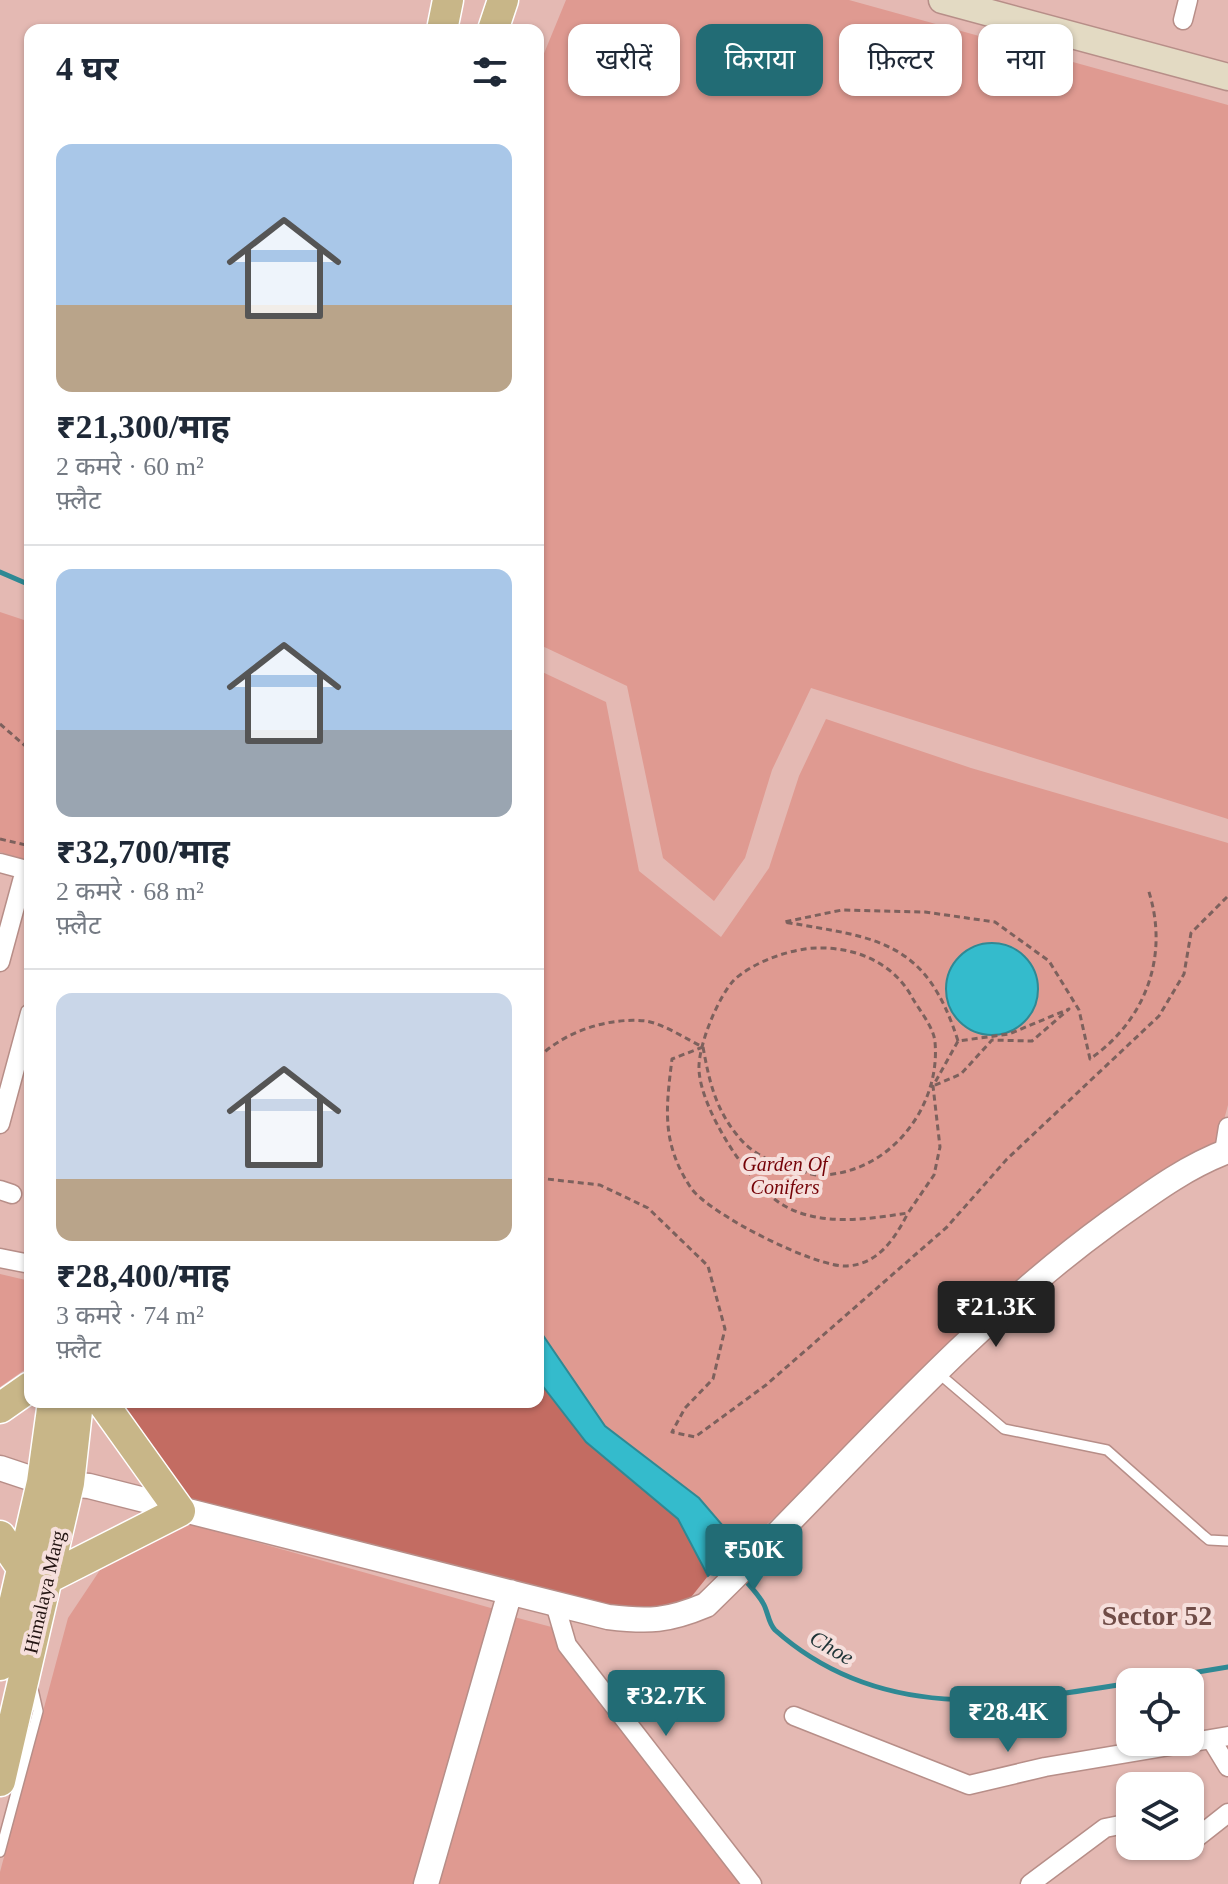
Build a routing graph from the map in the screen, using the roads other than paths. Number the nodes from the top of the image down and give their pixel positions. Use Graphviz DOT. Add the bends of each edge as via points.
graph roads {
  1 [pos="448,0"];
  2 [pos="503,0"];
  3 [pos="942,0"];
  4 [pos="1005,0"];
  5 [pos="1188,0"];
  6 [pos="1183,20"];
  7 [pos="443,24"];
  8 [pos="495,24"];
  9 [pos="1228,60"];
  10 [pos="1228,77"];
  11 [pos="0,863"];
  12 [pos="24,869"];
  13 [pos="24,879"];
  14 [pos="6,918"];
  15 [pos="0,962"];
  16 [pos="24,1035"];
  17 [pos="0,1124"];
  18 [pos="1228,1127"];
  19 [pos="1226,1152"];
  20 [pos="0,1258"];
  21 [pos="24,1263"];
  22 [pos="937,1372"];
  23 [pos="24,1391"];
  24 [pos="0,1408"];
  25 [pos="53,1408"];
  26 [pos="76,1408"];
  27 [pos="106,1408"];
  28 [pos="0,1468"];
  29 [pos="55,1483"];
  30 [pos="180,1511"];
  31 [pos="0,1536"];
  32 [pos="1228,1541"];
  33 [pos="35,1573"];
  34 [pos="510,1592"];
  35 [pos="555,1604"];
  36 [pos="14,1665"];
  37 [pos="794,1716"];
  38 [pos="1219,1738"];
  39 [pos="1228,1767"];
  40 [pos="0,1781"];
  41 [pos="1228,1813"];
  42 [pos="1116,1826"];
  43 [pos="1204,1830"];
  44 [pos="0,1852"];
  45 [pos="426,1884"];
  46 [pos="752,1884"];
  47 [pos="1030,1884"];
  1 -- 7 [label="main road"];
  2 -- 8 [label="main road"];
  3 -- 10 [label="main road"];
  4 -- 9 [label="main road"];
  5 -- 6 [label="street"];
  11 -- 12 [label="street"];
  13 -- 14 [label="street"];
  14 -- 15 [label="street"];
  16 -- 17 [label="street"];
  18 -- 19 [label="street"];
  19 -- 22 [label="street" via="1162,1183 1067,1254"];
  20 -- 21 [label="street"];
  22 -- 32 [label="lane" via="1004,1429 1107,1450 1209,1540"];
  22 -- 35 [label="street" via="706,1605 648,1622"];
  23 -- 24 [label="main road"];
  25 -- 29 [label="main road, Himalaya Marg"];
  26 -- 29 [label="main road, Himalaya Marg"];
  27 -- 30 [label="main road"];
  28 -- 29 [label="street"];
  29 -- 30 [label="street"];
  29 -- 33 [label="main road, Himalaya Marg"];
  30 -- 33 [label="main road"];
  30 -- 34 [label="street"];
  31 -- 33 [label="main road"];
  33 -- 36 [label="main road, Himalaya Marg"];
  34 -- 35 [label="street"];
  34 -- 45 [label="street"];
  35 -- 46 [label="street" via="567,1645"];
  36 -- 40 [label="main road, Himalaya Marg"];
  36 -- 44 [label="lane" via="38,1711"];
  37 -- 38 [label="street" via="969,1785"];
  38 -- 39 [label="street"];
  41 -- 43 [label="street"];
  42 -- 47 [label="street" via="1105,1828"];
}
